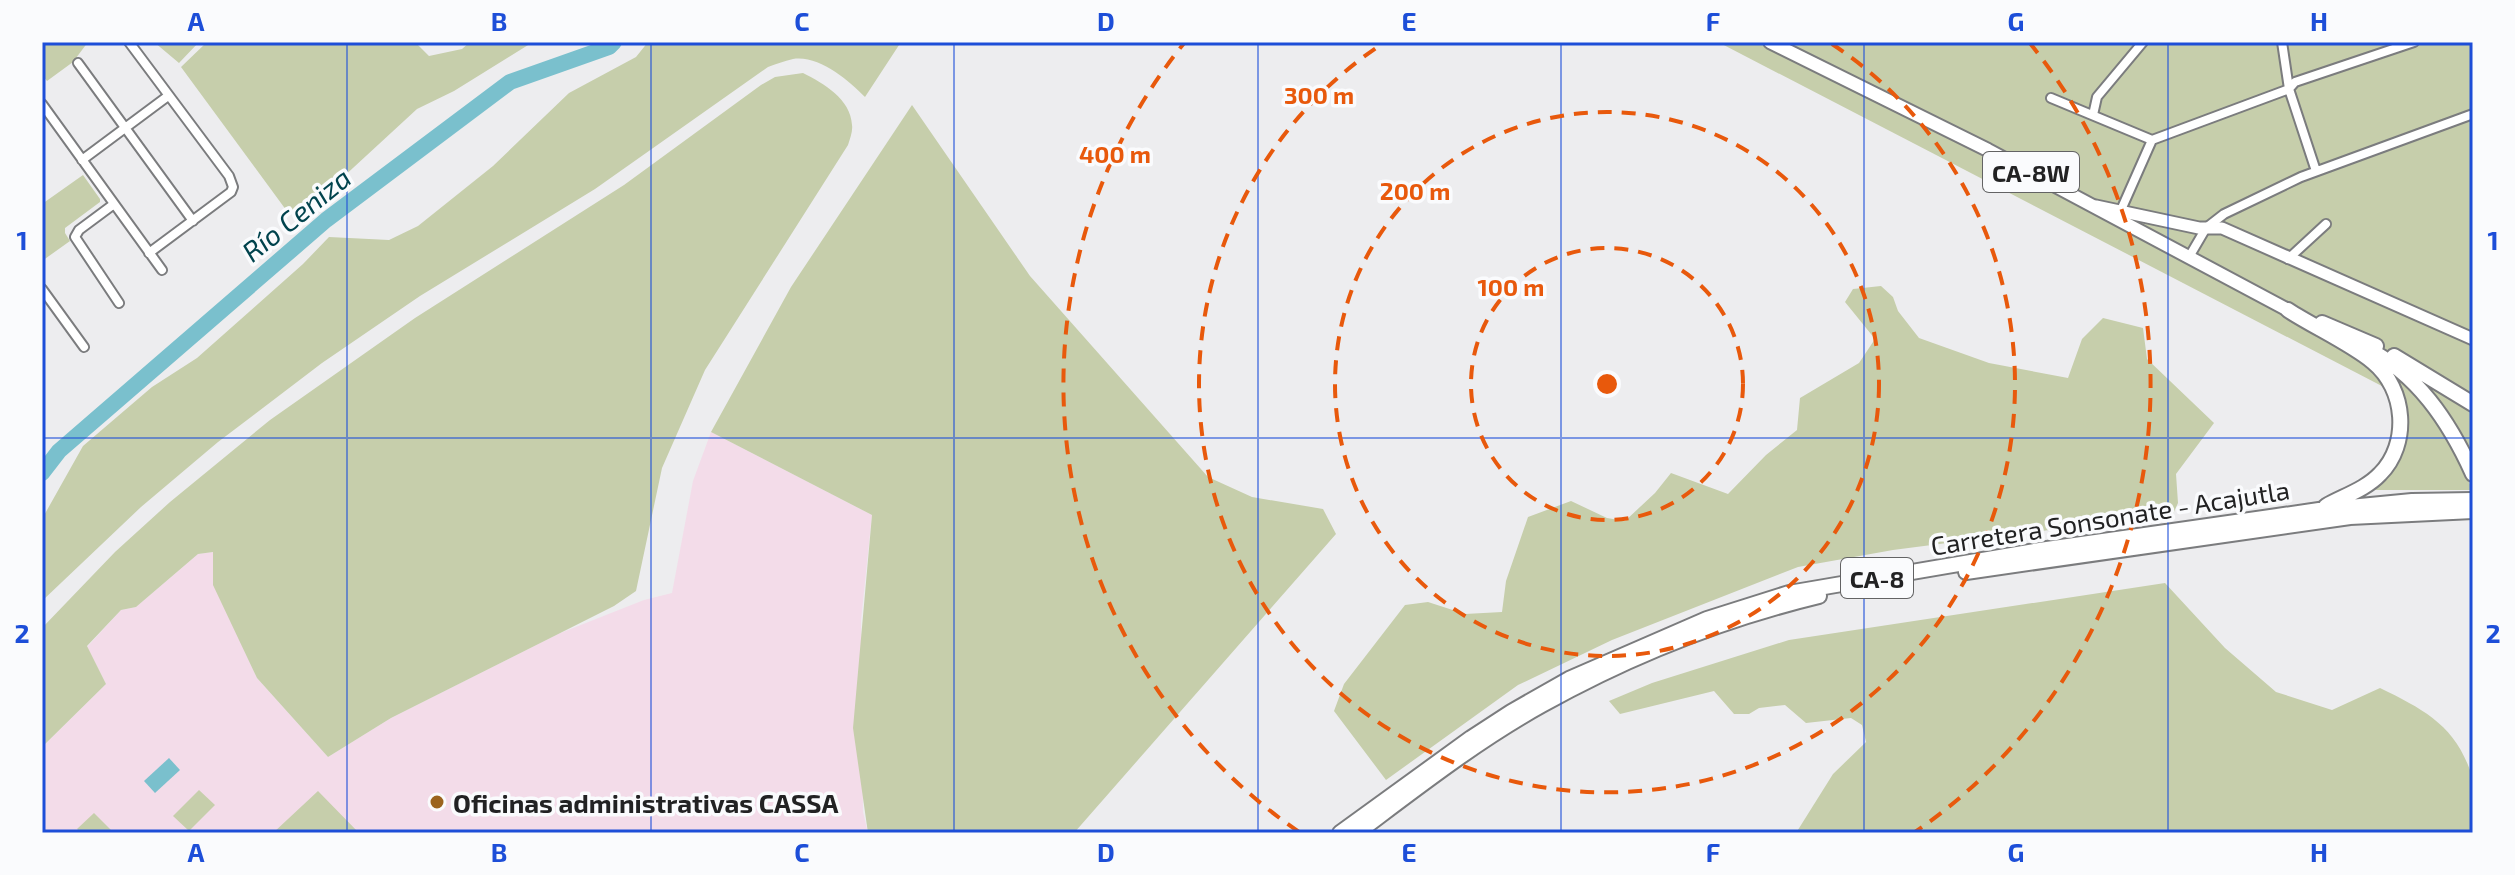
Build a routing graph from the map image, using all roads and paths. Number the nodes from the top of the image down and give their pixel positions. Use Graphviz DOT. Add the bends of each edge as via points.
graph roads {
  1 [pos="129,42"];
  2 [pos="1770,42"];
  3 [pos="2143,42"];
  4 [pos="2282,42"];
  5 [pos="2414,42"];
  6 [pos="78,63"];
  7 [pos="2289,89"];
  8 [pos="168,96"];
  9 [pos="2051,98"];
  10 [pos="42,104"];
  11 [pos="2473,114"];
  12 [pos="2093,115"];
  13 [pos="125,127"];
  14 [pos="2152,140"];
  15 [pos="82,160"];
  16 [pos="2316,171"];
  17 [pos="114,204"];
  18 [pos="2096,206"];
  19 [pos="2121,210"];
  20 [pos="193,221"];
  21 [pos="2326,224"];
  22 [pos="2206,228"];
  23 [pos="149,253"];
  24 [pos="2189,257"];
  25 [pos="2288,259"];
  26 [pos="162,270"];
  27 [pos="43,292"];
  28 [pos="119,303"];
  29 [pos="2288,310"];
  30 [pos="2473,339"];
  31 [pos="84,347"];
  32 [pos="2473,404"];
  33 [pos="2473,474"];
  34 [pos="2473,500"];
  35 [pos="2319,510"];
  36 [pos="2473,511"];
  37 [pos="1340,833"];
  38 [pos="1357,833"];
  1 -- 8 [label="street"];
  2 -- 18 [label="main road, CA-8W"];
  3 -- 12 [label="street" via="2097,97"];
  4 -- 7 [label="street"];
  5 -- 7 [label="street" via="2295,82"];
  6 -- 13 [label="street"];
  7 -- 14 [label="street"];
  7 -- 16 [label="street"];
  8 -- 13 [label="street"];
  8 -- 20 [label="street" via="232,182 231,192"];
  9 -- 12 [label="street"];
  10 -- 15 [label="street"];
  11 -- 16 [label="street"];
  12 -- 14 [label="street"];
  13 -- 15 [label="street"];
  13 -- 20 [label="street"];
  14 -- 19 [label="street"];
  15 -- 17 [label="street"];
  16 -- 22 [label="street" via="2224,214"];
  17 -- 23 [label="street"];
  17 -- 28 [label="street" via="75,237"];
  18 -- 19 [label="street"];
  18 -- 24 [label="main road, CA-8W"];
  19 -- 22 [label="street"];
  20 -- 23 [label="street"];
  21 -- 25 [label="street"];
  22 -- 24 [label="street"];
  22 -- 25 [label="street" via="2222,228"];
  23 -- 26 [label="street"];
  24 -- 29 [label="main road, CA-8W"];
  25 -- 30 [label="street"];
  27 -- 31 [label="street"];
  29 -- 32 [label="highway" via="2362,338"];
  29 -- 33 [label="highway" via="2404,373 2438,410"];
  29 -- 35 [label="highway" via="2373,362 2390,381 2400,408 2396,445 2386,467 2366,485"];
  34 -- 35 [label="highway, Carretera Sonsonate - Acajutla / CA-8"];
  35 -- 37 [label="highway, Carretera Sonsonate - Acajutla / CA-8" via="1789,593 1707,619 1569,679 1511,712"];
  36 -- 38 [label="highway, CA-8" via="2304,524 1927,578 1768,610 1662,648 1542,705"];
}
